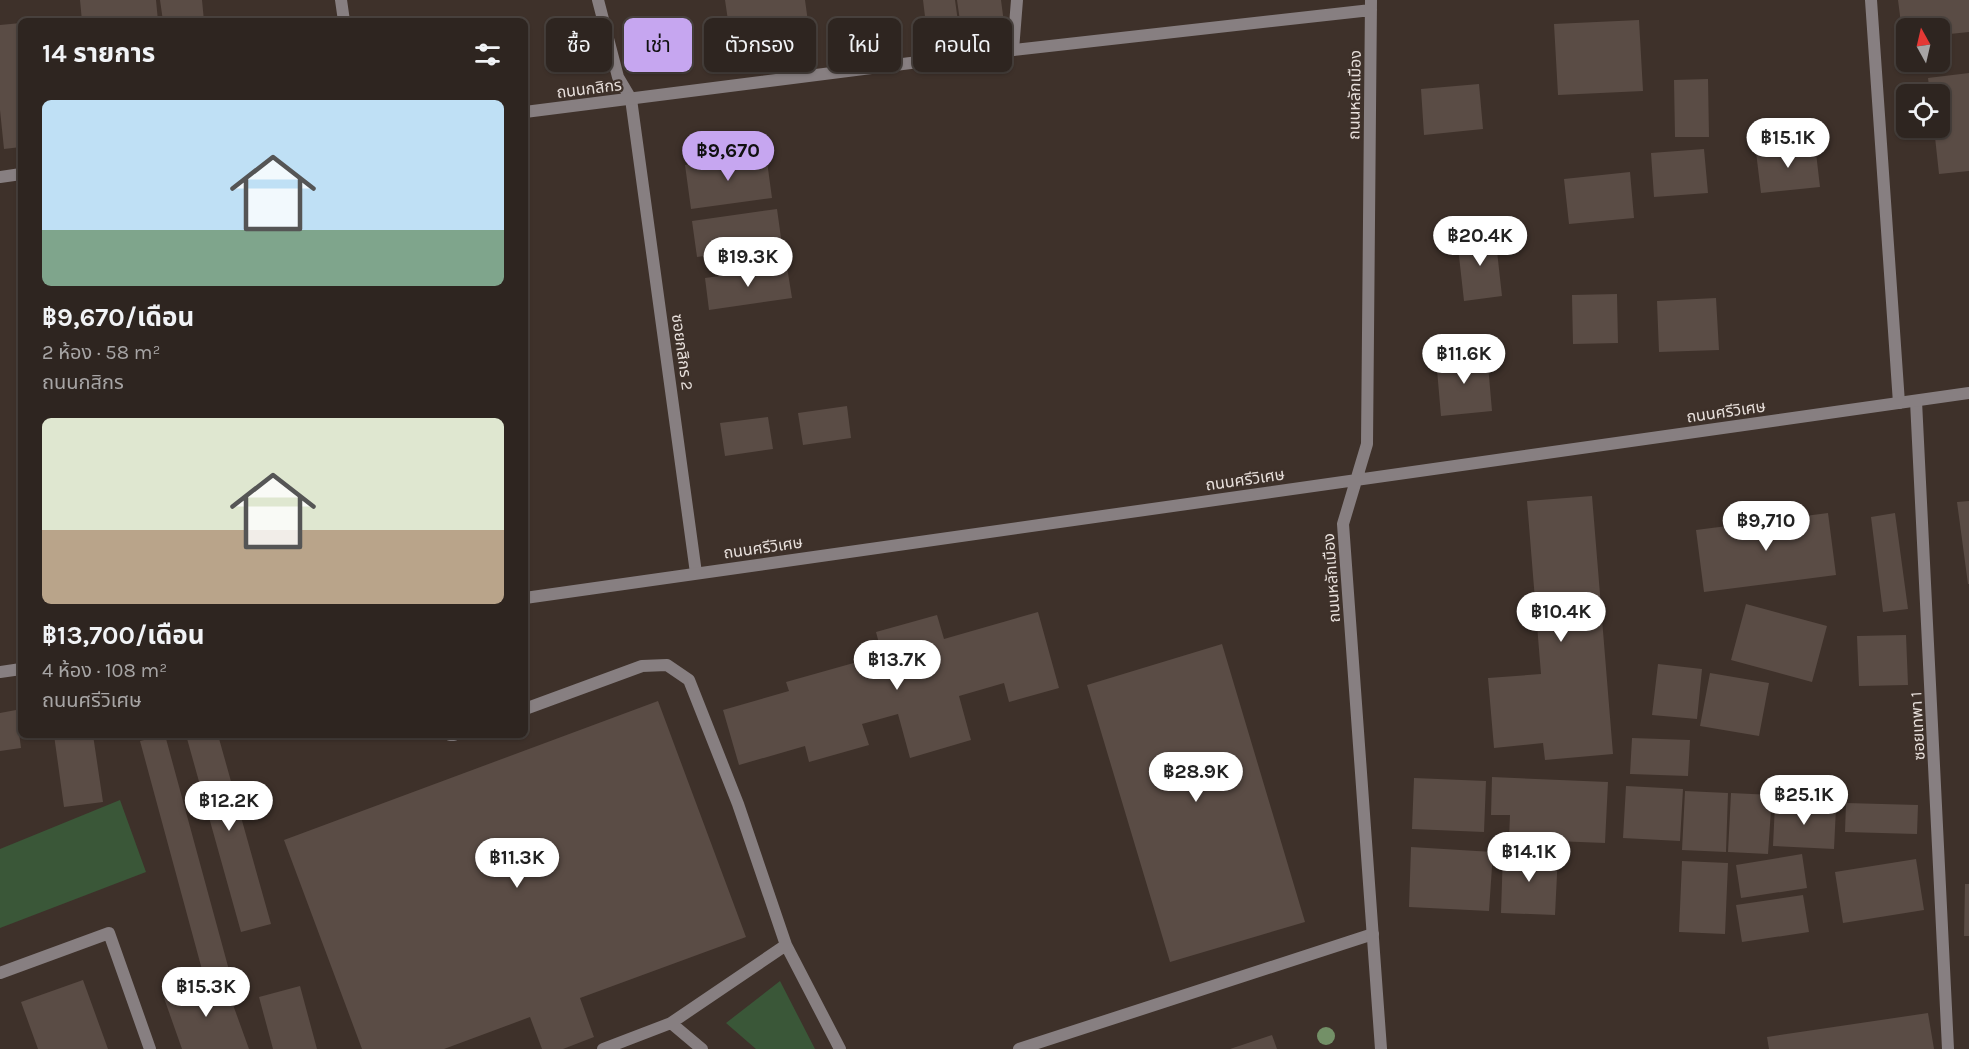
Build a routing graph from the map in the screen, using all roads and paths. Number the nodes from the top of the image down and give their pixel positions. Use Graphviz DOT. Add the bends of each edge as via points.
graph roads {
  1 [pos="341,0"];
  2 [pos="598,0"];
  3 [pos="1017,0"];
  4 [pos="1872,0"];
  5 [pos="1371,5"];
  6 [pos="344,18"];
  7 [pos="1013,50"];
  8 [pos="631,99"];
  9 [pos="528,112"];
  10 [pos="18,174"];
  11 [pos="0,177"];
  12 [pos="1969,393"];
  13 [pos="1916,401"];
  14 [pos="1899,403"];
  15 [pos="1355,480"];
  16 [pos="696,573"];
  17 [pos="528,598"];
  18 [pos="18,669"];
  19 [pos="0,672"];
  20 [pos="528,708"];
  21 [pos="1373,934"];
  22 [pos="786,945"];
  23 [pos="0,973"];
  24 [pos="671,1023"];
  25 [pos="150,1049"];
  26 [pos="603,1049"];
  27 [pos="702,1049"];
  28 [pos="840,1049"];
  29 [pos="1020,1049"];
  30 [pos="1381,1049"];
  31 [pos="1948,1049"];
  1 -- 6 [label="street"];
  2 -- 8 [label="street" via="618,77"];
  3 -- 7 [label="street"];
  4 -- 14 [label="street"];
  5 -- 7 [label="street, ถนนกสิกร"];
  5 -- 15 [label="street, ถนนหลักเมือง" via="1367,444"];
  7 -- 8 [label="street, ถนนกสิกร"];
  8 -- 9 [label="street, ถนนกสิกร"];
  8 -- 16 [label="street, ซอยกสิกร 2"];
  10 -- 11 [label="street"];
  12 -- 13 [label="street, ถนนศรีวิเศษ"];
  13 -- 14 [label="street, ถนนศรีวิเศษ"];
  13 -- 31 [label="street, ซอยเทพา 1"];
  14 -- 15 [label="street, ถนนศรีวิเศษ"];
  15 -- 16 [label="street, ถนนศรีวิเศษ"];
  15 -- 21 [label="street, ถนนหลักเมือง" via="1343,524"];
  16 -- 17 [label="street, ถนนศรีวิเศษ"];
  18 -- 19 [label="street"];
  20 -- 22 [label="street" via="642,666 667,664 689,680 738,804"];
  21 -- 29 [label="street"];
  21 -- 30 [label="street, ถนนหลักเมือง"];
  22 -- 24 [label="street"];
  22 -- 28 [label="street"];
  23 -- 25 [label="street" via="109,933"];
  24 -- 26 [label="street"];
  24 -- 27 [label="street"];
}
